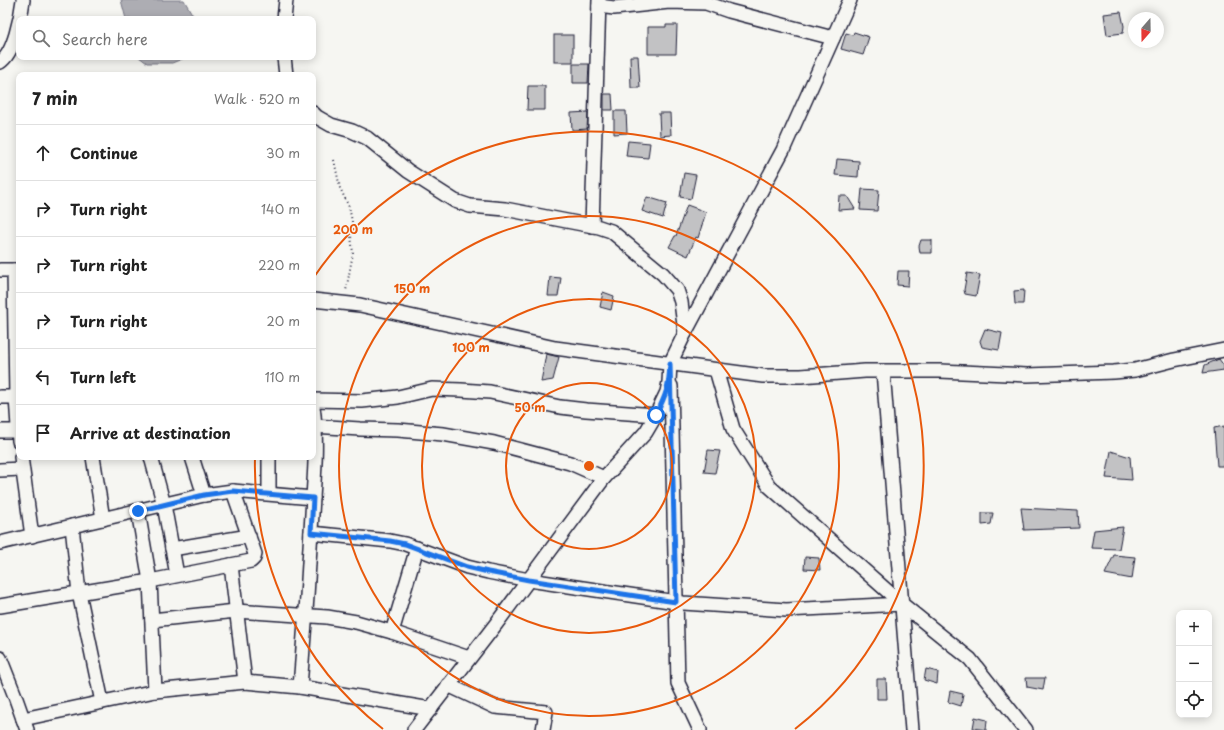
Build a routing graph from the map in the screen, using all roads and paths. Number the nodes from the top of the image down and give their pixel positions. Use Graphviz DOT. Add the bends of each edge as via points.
graph roads {
  1 [pos="23,0"];
  2 [pos="286,0"];
  3 [pos="850,0"];
  4 [pos="599,3"];
  5 [pos="19,16"];
  6 [pos="284,16"];
  7 [pos="16,32"];
  8 [pos="833,38"];
  9 [pos="284,60"];
  10 [pos="0,62"];
  11 [pos="286,72"];
  12 [pos="316,117"];
  13 [pos="334,160"];
  14 [pos="592,226"];
  15 [pos="0,270"];
  16 [pos="16,270"];
  17 [pos="316,300"];
  18 [pos="343,302"];
  19 [pos="685,333"];
  20 [pos="1224,350"];
  21 [pos="670,364"];
  22 [pos="716,370"];
  23 [pos="883,371"];
  24 [pos="0,397"];
  25 [pos="16,397"];
  26 [pos="316,400"];
  27 [pos="656,415"];
  28 [pos="316,426"];
  29 [pos="0,432"];
  30 [pos="16,434"];
  31 [pos="93,460"];
  32 [pos="152,460"];
  33 [pos="193,460"];
  34 [pos="269,460"];
  35 [pos="314,460"];
  36 [pos="21,463"];
  37 [pos="0,470"];
  38 [pos="604,478"];
  39 [pos="233,491"];
  40 [pos="269,493"];
  41 [pos="204,495"];
  42 [pos="313,498"];
  43 [pos="164,505"];
  44 [pos="138,511"];
  45 [pos="103,519"];
  46 [pos="72,526"];
  47 [pos="311,533"];
  48 [pos="32,536"];
  49 [pos="249,536"];
  50 [pos="0,543"];
  51 [pos="417,548"];
  52 [pos="172,549"];
  53 [pos="231,565"];
  54 [pos="177,575"];
  55 [pos="529,580"];
  56 [pos="150,581"];
  57 [pos="79,593"];
  58 [pos="676,602"];
  59 [pos="902,604"];
  60 [pos="0,606"];
  61 [pos="236,611"];
  62 [pos="306,615"];
  63 [pos="152,620"];
  64 [pos="392,632"];
  65 [pos="0,658"];
  66 [pos="469,658"];
  67 [pos="245,682"];
  68 [pos="448,685"];
  69 [pos="300,687"];
  70 [pos="155,691"];
  71 [pos="102,702"];
  72 [pos="431,709"];
  73 [pos="25,724"];
  74 [pos="414,730"];
  75 [pos="543,730"];
  76 [pos="700,730"];
  77 [pos="912,730"];
  78 [pos="1026,730"];
  1 -- 5 [label="street"];
  2 -- 6 [label="street"];
  3 -- 8 [label="street"];
  4 -- 8 [label="street" via="614,8 669,2 706,3"];
  4 -- 14 [label="street"];
  7 -- 10 [label="street" via="13,45 5,60"];
  8 -- 19 [label="street" via="783,150"];
  9 -- 11 [label="street"];
  12 -- 14 [label="street" via="367,138 408,170 455,201 470,206 505,209"];
  13 -- 18 [label="path" via="340,188 349,206 352,220 353,253"];
  14 -- 19 [label="street" via="611,231 663,274 677,290"];
  15 -- 16 [label="street"];
  17 -- 18 [label="street"];
  18 -- 21 [label="street" via="555,348"];
  19 -- 21 [label="street"];
  20 -- 23 [label="street" via="1114,372 1026,375"];
  21 -- 22 [label="street"];
  21 -- 27 [label="street" via="667,392"];
  21 -- 58 [label="street"];
  22 -- 23 [label="street" via="783,377"];
  22 -- 59 [label="street" via="733,429 769,486"];
  23 -- 59 [label="street"];
  24 -- 25 [label="street"];
  26 -- 27 [label="street" via="362,402 432,389 461,390 490,392 560,407"];
  27 -- 38 [label="street" via="646,432"];
  28 -- 38 [label="street" via="442,434 494,443 570,463"];
  29 -- 30 [label="street"];
  31 -- 45 [label="street"];
  32 -- 43 [label="street"];
  33 -- 41 [label="street"];
  34 -- 40 [label="street"];
  35 -- 42 [label="street"];
  36 -- 37 [label="street"];
  36 -- 48 [label="street"];
  38 -- 55 [label="street"];
  39 -- 40 [label="street"];
  39 -- 41 [label="street"];
  39 -- 49 [label="street"];
  40 -- 42 [label="street"];
  41 -- 43 [label="street"];
  42 -- 47 [label="street"];
  43 -- 44 [label="street"];
  43 -- 52 [label="street"];
  44 -- 45 [label="street"];
  44 -- 56 [label="street"];
  45 -- 46 [label="street"];
  46 -- 48 [label="street"];
  46 -- 57 [label="street"];
  47 -- 51 [label="street" via="390,541"];
  47 -- 62 [label="street"];
  48 -- 50 [label="street"];
  49 -- 52 [label="street"];
  49 -- 53 [label="street" via="254,558"];
  51 -- 55 [label="street" via="467,567"];
  51 -- 64 [label="street"];
  52 -- 54 [label="street"];
  53 -- 54 [label="street"];
  53 -- 61 [label="street"];
  54 -- 56 [label="street"];
  55 -- 58 [label="street"];
  55 -- 66 [label="street"];
  56 -- 57 [label="street"];
  56 -- 63 [label="street"];
  57 -- 60 [label="street"];
  57 -- 71 [label="street"];
  58 -- 59 [label="street" via="786,610"];
  58 -- 76 [label="street" via="678,683"];
  59 -- 77 [label="street"];
  59 -- 78 [label="street" via="970,659"];
  61 -- 62 [label="street"];
  61 -- 63 [label="street"];
  61 -- 67 [label="street"];
  62 -- 64 [label="street" via="356,622"];
  62 -- 69 [label="street"];
  63 -- 70 [label="street"];
  64 -- 66 [label="street"];
  65 -- 73 [label="street"];
  66 -- 68 [label="street"];
  67 -- 69 [label="street"];
  67 -- 70 [label="street"];
  68 -- 72 [label="street"];
  68 -- 75 [label="street" via="495,707 546,712"];
  69 -- 72 [label="street"];
  70 -- 71 [label="street"];
  71 -- 73 [label="street"];
  72 -- 74 [label="street"];
}
